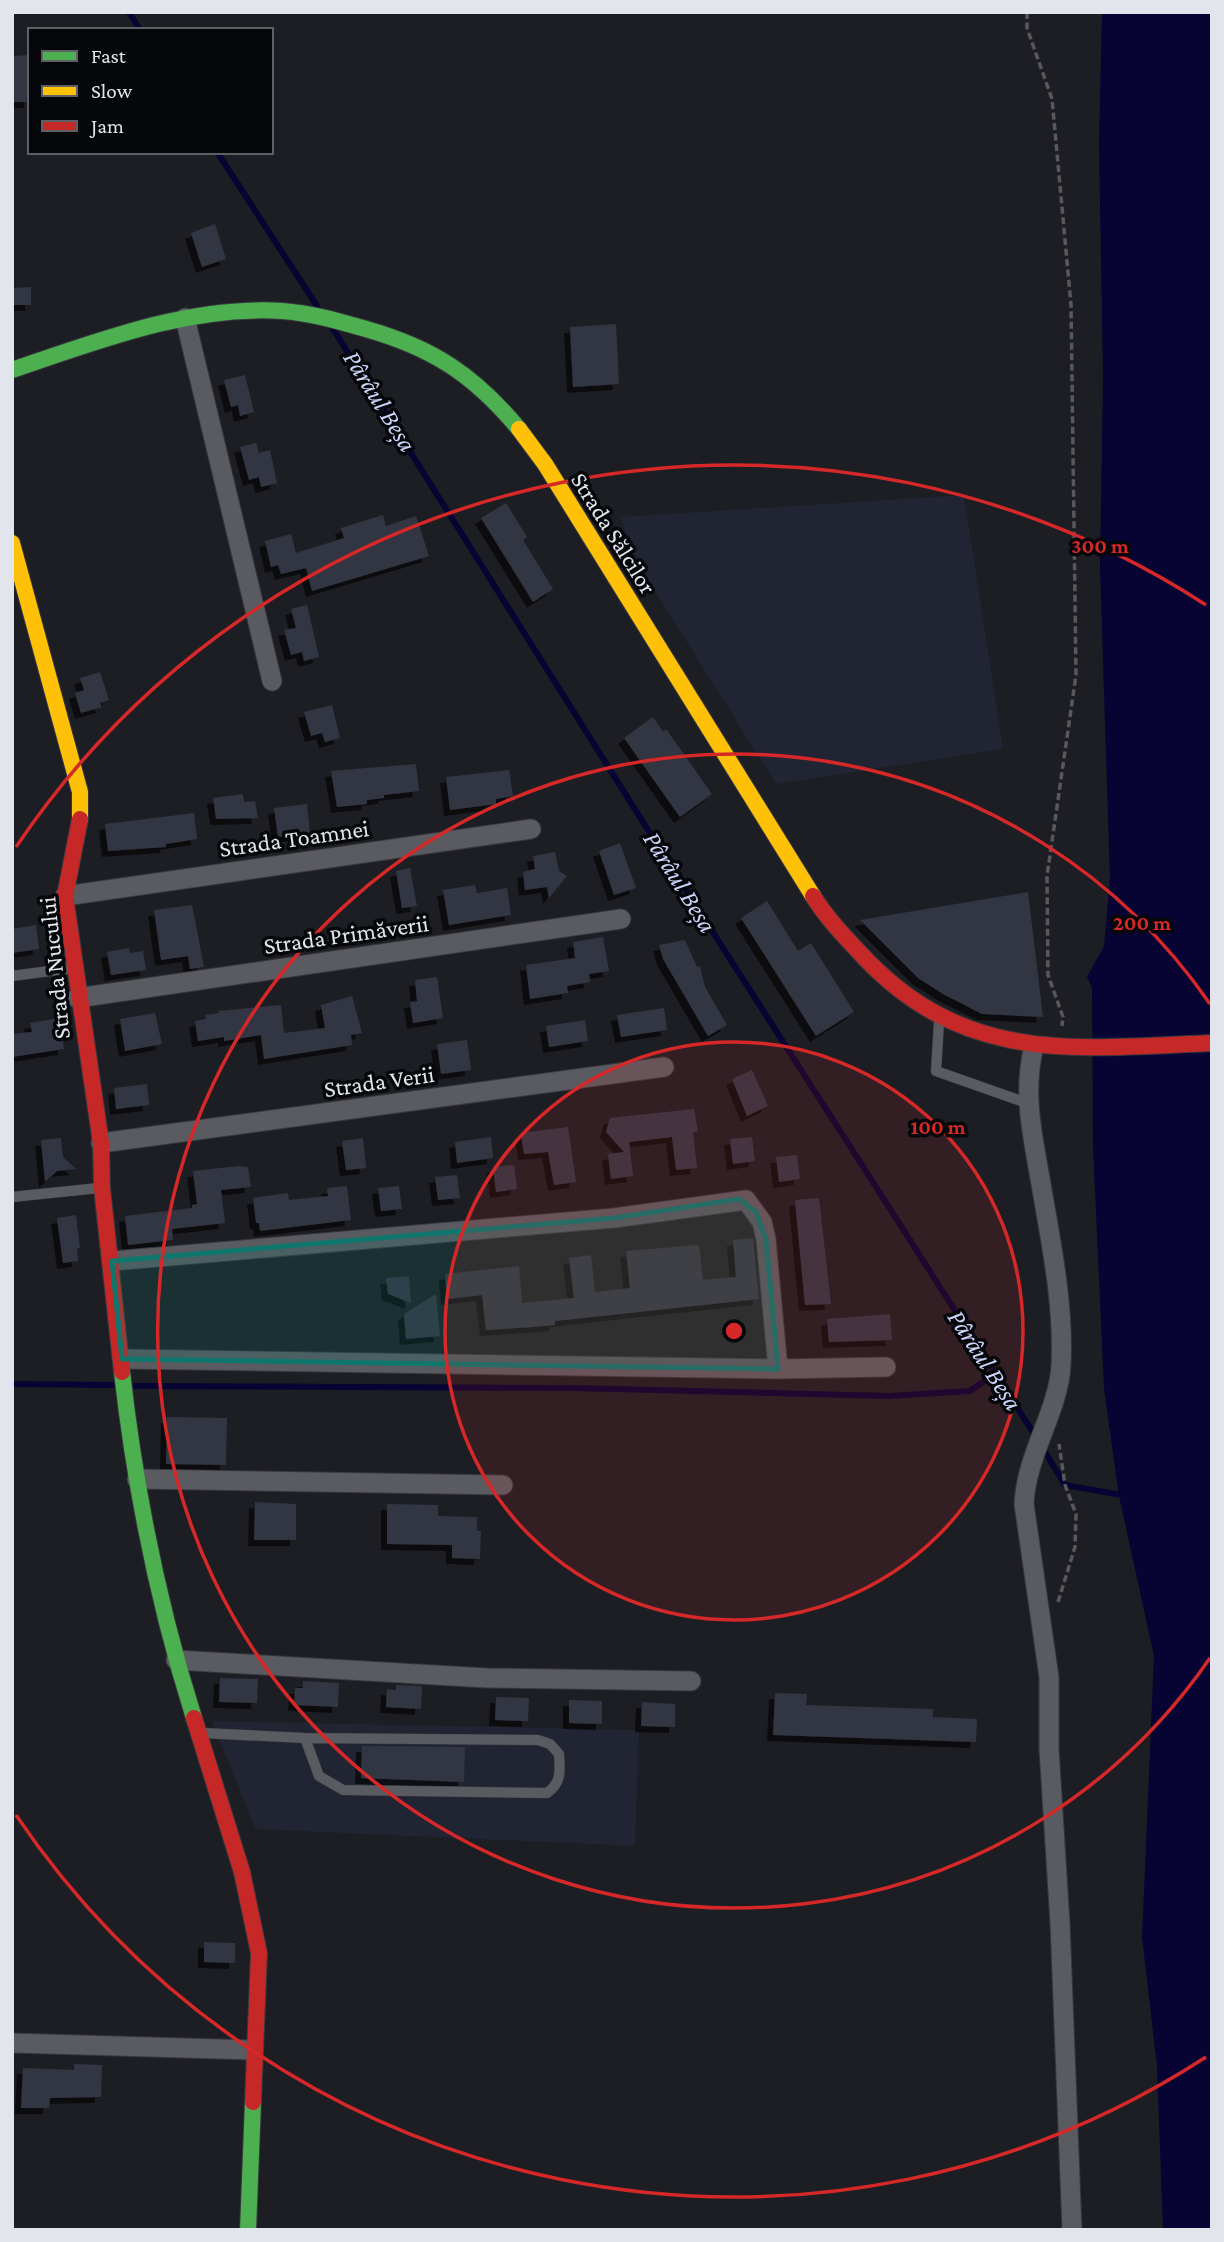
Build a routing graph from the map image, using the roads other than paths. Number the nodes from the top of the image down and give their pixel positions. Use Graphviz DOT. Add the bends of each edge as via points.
graph roads {
  1 [pos="185,318"];
  2 [pos="12,370"];
  3 [pos="12,543"];
  4 [pos="272,681"];
  5 [pos="531,829"];
  6 [pos="65,896"];
  7 [pos="621,919"];
  8 [pos="73,967"];
  9 [pos="12,976"];
  10 [pos="78,998"];
  11 [pos="939,1018"];
  12 [pos="1212,1043"];
  13 [pos="1034,1046"];
  14 [pos="664,1067"];
  15 [pos="1027,1103"];
  16 [pos="101,1143"];
  17 [pos="102,1188"];
  18 [pos="12,1197"];
  19 [pos="112,1261"];
  20 [pos="123,1365"];
  21 [pos="886,1367"];
  22 [pos="778,1369"];
  23 [pos="137,1479"];
  24 [pos="503,1485"];
  25 [pos="176,1660"];
  26 [pos="691,1681"];
  27 [pos="198,1733"];
  28 [pos="305,1738"];
  29 [pos="12,2043"];
  30 [pos="253,2050"];
  31 [pos="248,2230"];
  32 [pos="1072,2230"];
  1 -- 2 [label="street, Strada Sălcilor" via="138,328"];
  1 -- 4 [label="street"];
  1 -- 11 [label="street, Strada Sălcilor" via="271,311 337,320 397,338 436,355 471,378 509,415 545,464 821,909 864,959"];
  3 -- 6 [label="street, Strada Nucului" via="80,792 80,822"];
  5 -- 6 [label="street, Strada Toamnei"];
  6 -- 8 [label="street, Strada Nucului"];
  7 -- 10 [label="street, Strada Primăverii"];
  8 -- 9 [label="lane"];
  8 -- 10 [label="street, Strada Nucului"];
  10 -- 16 [label="street, Strada Nucului"];
  11 -- 13 [label="street, Strada Sălcilor" via="968,1032"];
  11 -- 15 [label="lane" via="936,1071"];
  12 -- 13 [label="street, Strada Sălcilor"];
  13 -- 15 [label="street" via="1027,1072"];
  14 -- 16 [label="street, Strada Verii"];
  15 -- 32 [label="street" via="1061,1325 1061,1368 1025,1481 1024,1504 1049,1677"];
  16 -- 17 [label="street, Strada Nucului"];
  17 -- 18 [label="lane"];
  17 -- 19 [label="street, Strada Nucului"];
  19 -- 20 [label="street, Strada Nucului"];
  19 -- 22 [label="street" via="614,1217 746,1200 766,1239"];
  20 -- 22 [label="street"];
  20 -- 23 [label="street, Strada Nucului"];
  21 -- 22 [label="street"];
  23 -- 24 [label="street"];
  23 -- 25 [label="street, Strada Nucului"];
  25 -- 26 [label="street" via="486,1678"];
  25 -- 27 [label="street, Strada Nucului"];
  27 -- 28 [label="lane"];
  27 -- 30 [label="street, Strada Nucului" via="242,1872 259,1953"];
  28 -- 28 [label="lane" via="538,1741 550,1744 559,1754 560,1776 547,1793 343,1790 319,1776"];
  29 -- 30 [label="street"];
  30 -- 31 [label="street, Strada Nucului"];
}
